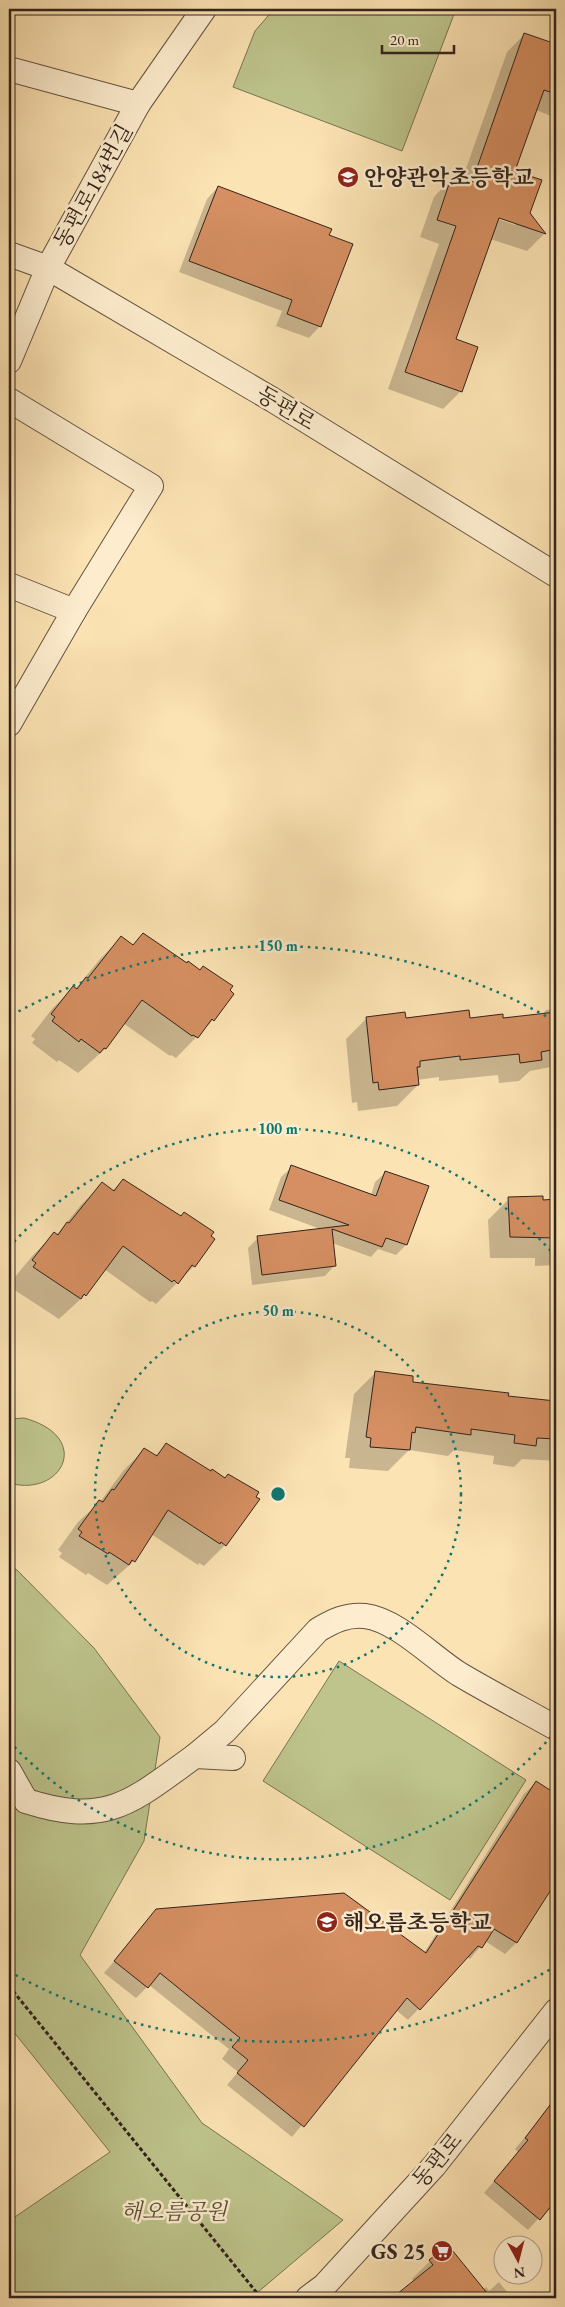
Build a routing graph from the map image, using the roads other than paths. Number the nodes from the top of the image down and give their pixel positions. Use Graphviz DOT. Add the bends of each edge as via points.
graph roads {
  1 [pos="204,9"];
  2 [pos="9,69"];
  3 [pos="138,104"];
  4 [pos="9,254"];
  5 [pos="48,268"];
  6 [pos="9,361"];
  7 [pos="9,400"];
  8 [pos="556,575"];
  9 [pos="9,585"];
  10 [pos="74,611"];
  11 [pos="9,724"];
  12 [pos="556,1728"];
  13 [pos="195,1756"];
  14 [pos="233,1758"];
  15 [pos="9,1770"];
  16 [pos="556,2011"];
  17 [pos="308,2298"];
  1 -- 3 [label="street, 동편로184번길"];
  2 -- 3 [label="street, 동편로184번길"];
  3 -- 5 [label="street, 동편로184번길"];
  4 -- 5 [label="street, 동편로"];
  5 -- 6 [label="street, 동편로184번길"];
  5 -- 8 [label="street, 동편로" via="273,400"];
  7 -- 10 [label="street" via="151,486"];
  9 -- 10 [label="street"];
  10 -- 11 [label="street"];
  12 -- 13 [label="street" via="458,1673 391,1626 365,1616 350,1617 333,1620 318,1630 225,1731"];
  13 -- 14 [label="street"];
  13 -- 15 [label="street" via="149,1790 123,1804 96,1812 55,1810 26,1801"];
  16 -- 17 [label="street, 동편로" via="434,2166 324,2286"];
}
